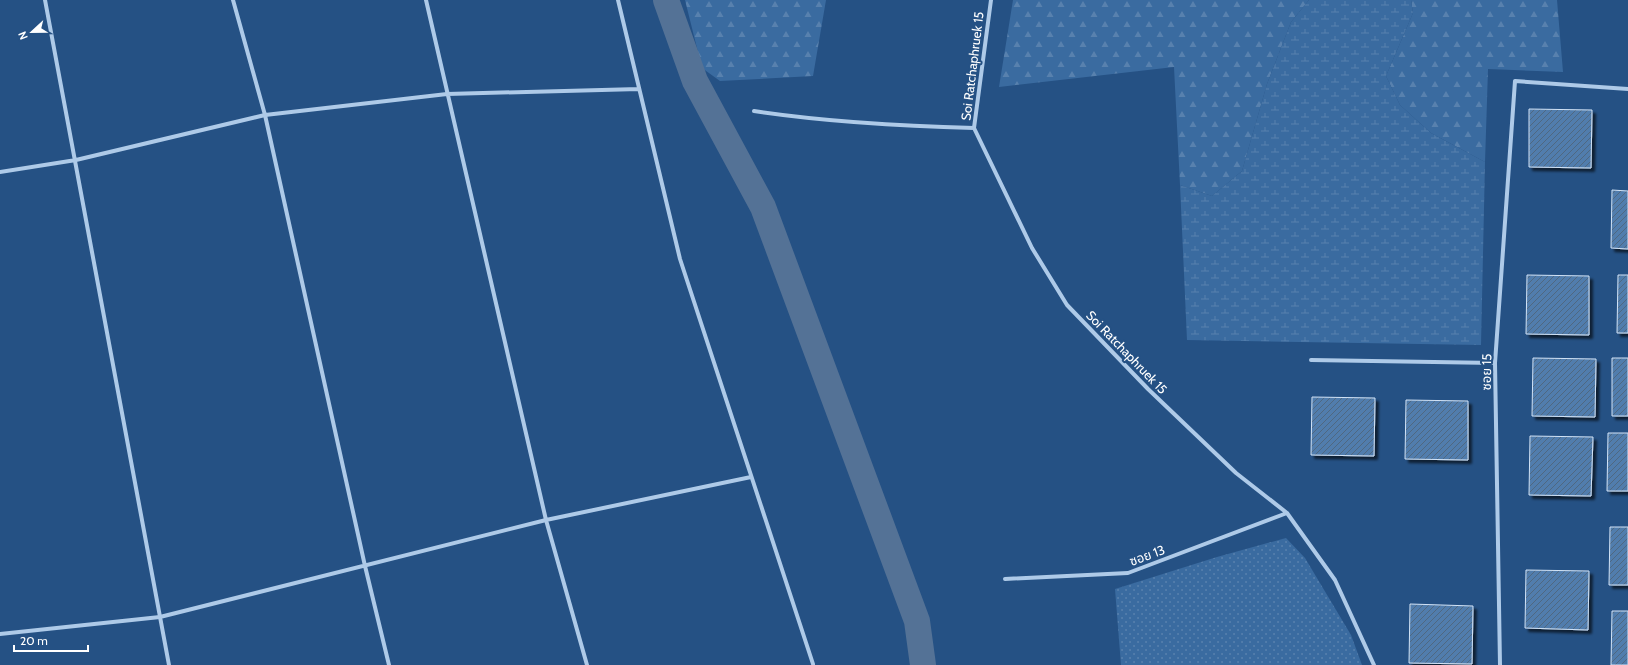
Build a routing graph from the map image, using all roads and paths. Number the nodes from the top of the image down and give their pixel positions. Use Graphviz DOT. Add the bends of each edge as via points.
graph roads {
  1 [pos="45,0"];
  2 [pos="232,0"];
  3 [pos="426,0"];
  4 [pos="618,0"];
  5 [pos="991,0"];
  6 [pos="639,89"];
  7 [pos="1628,89"];
  8 [pos="447,94"];
  9 [pos="754,111"];
  10 [pos="265,116"];
  11 [pos="974,128"];
  12 [pos="76,160"];
  13 [pos="0,172"];
  14 [pos="1311,360"];
  15 [pos="1495,363"];
  16 [pos="751,477"];
  17 [pos="1287,513"];
  18 [pos="546,520"];
  19 [pos="365,566"];
  20 [pos="1005,579"];
  21 [pos="160,617"];
  22 [pos="0,634"];
  23 [pos="813,664"];
  24 [pos="169,665"];
  25 [pos="389,665"];
  26 [pos="587,665"];
  27 [pos="1374,665"];
  28 [pos="1500,665"];
  1 -- 12 [label="street"];
  2 -- 10 [label="street"];
  3 -- 8 [label="street"];
  4 -- 6 [label="street"];
  5 -- 11 [label="street, Soi Ratchaphruek 15"];
  6 -- 8 [label="street"];
  6 -- 16 [label="street" via="680,259"];
  7 -- 15 [label="street, ซอย 15" via="1515,81"];
  8 -- 10 [label="street"];
  8 -- 18 [label="street"];
  9 -- 11 [label="street" via="881,125"];
  10 -- 12 [label="street"];
  10 -- 19 [label="street"];
  11 -- 17 [label="street, Soi Ratchaphruek 15" via="1032,248 1067,305 1148,389 1236,473"];
  12 -- 13 [label="street"];
  12 -- 21 [label="street"];
  14 -- 15 [label="street"];
  15 -- 28 [label="street, ซอย 15"];
  16 -- 18 [label="street"];
  16 -- 23 [label="street"];
  17 -- 20 [label="street, ซอย 13" via="1128,573"];
  17 -- 27 [label="street, Soi Ratchaphruek 15" via="1335,580"];
  18 -- 19 [label="street"];
  18 -- 26 [label="street"];
  19 -- 21 [label="street"];
  19 -- 25 [label="street"];
  21 -- 22 [label="street"];
  21 -- 24 [label="street"];
}
